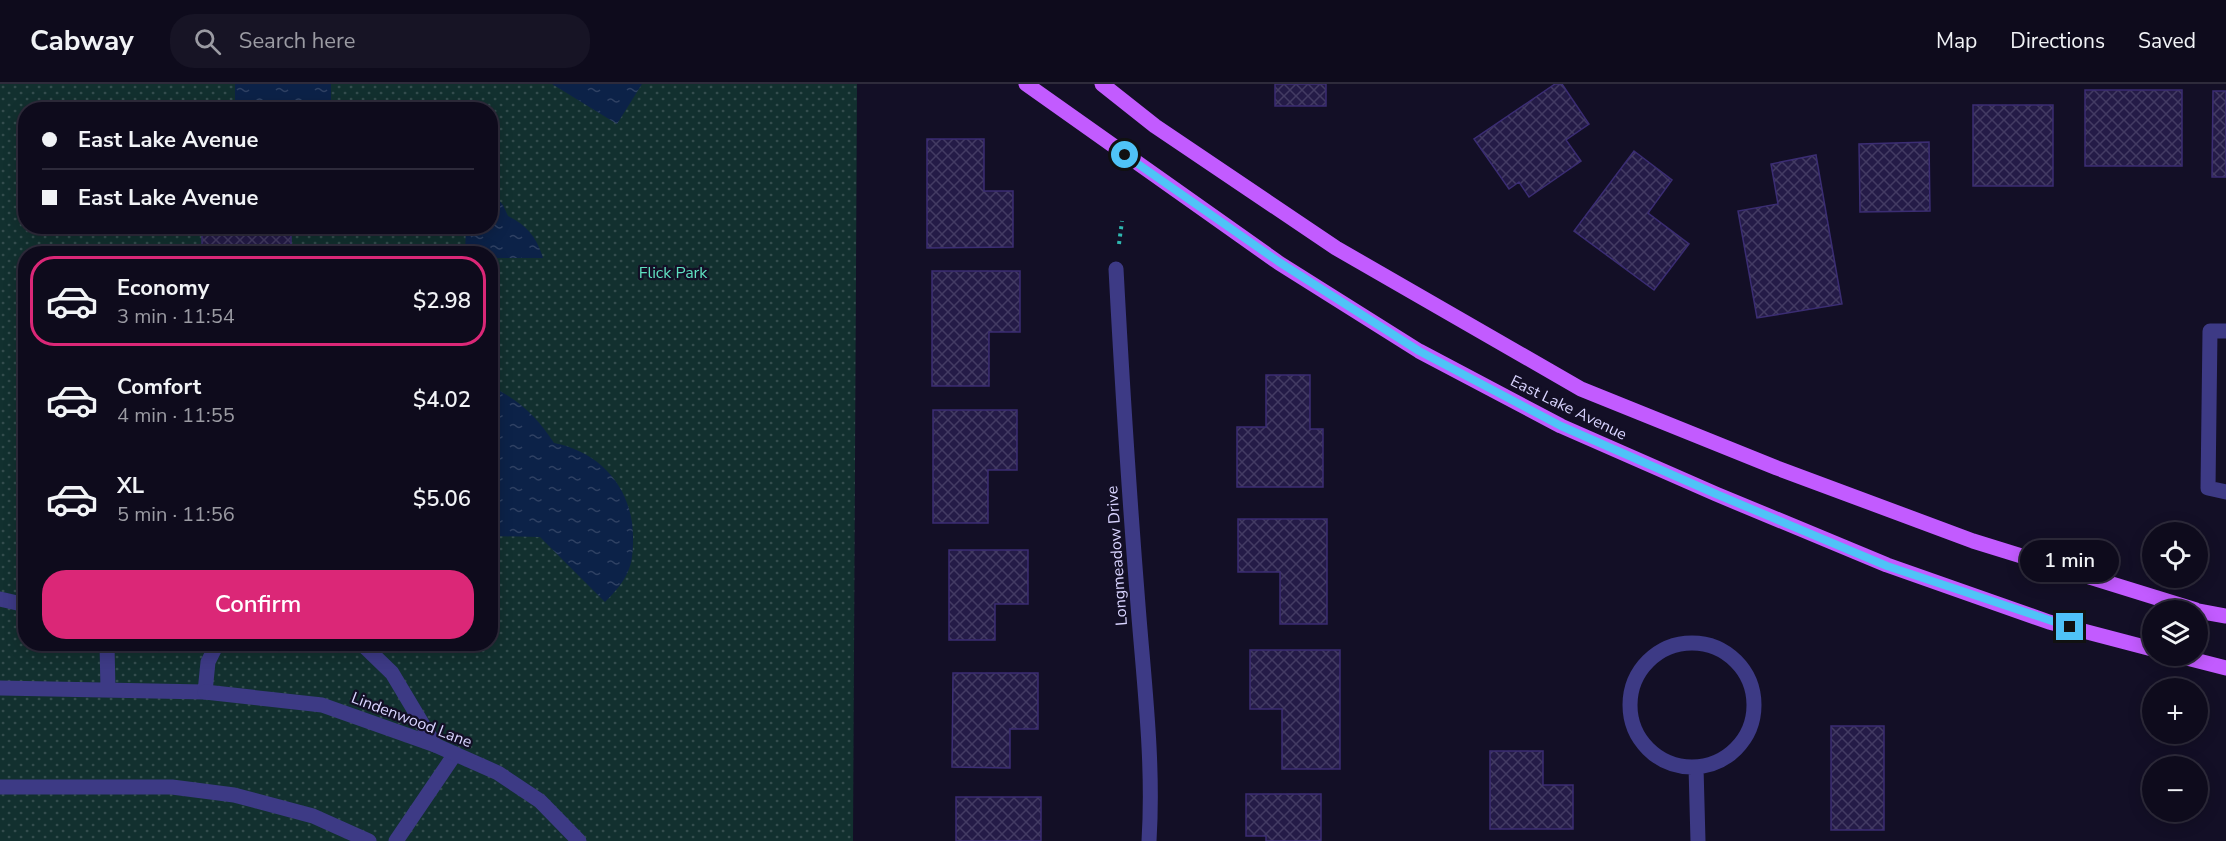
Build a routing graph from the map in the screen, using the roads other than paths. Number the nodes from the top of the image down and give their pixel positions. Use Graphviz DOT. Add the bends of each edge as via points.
graph roads {
  1 [pos="1026,84"];
  2 [pos="1102,84"];
  3 [pos="1116,269"];
  4 [pos="2226,331"];
  5 [pos="2226,492"];
  6 [pos="0,599"];
  7 [pos="2162,600"];
  8 [pos="18,603"];
  9 [pos="2208,613"];
  10 [pos="2226,616"];
  11 [pos="2142,646"];
  12 [pos="106,651"];
  13 [pos="214,651"];
  14 [pos="369,651"];
  15 [pos="2208,663"];
  16 [pos="2226,668"];
  17 [pos="0,688"];
  18 [pos="108,690"];
  19 [pos="205,692"];
  20 [pos="435,745"];
  21 [pos="455,754"];
  22 [pos="1696,767"];
  23 [pos="0,788"];
  24 [pos="369,841"];
  25 [pos="396,841"];
  26 [pos="579,841"];
  27 [pos="1149,841"];
  28 [pos="1698,841"];
  1 -- 11 [label="main road, East Lake Avenue" via="1279,262 1419,351 1561,426 1887,566 2049,622"];
  2 -- 7 [label="main road, East Lake Avenue" via="1155,126 1336,248 1581,389 1973,541"];
  3 -- 27 [label="street, Longmeadow Drive" via="1146,709"];
  4 -- 5 [label="street" via="2210,331 2208,488"];
  6 -- 8 [label="street"];
  9 -- 10 [label="main road, East Lake Avenue"];
  12 -- 18 [label="street"];
  13 -- 19 [label="street" via="208,662"];
  14 -- 20 [label="street" via="392,673"];
  15 -- 16 [label="main road"];
  17 -- 18 [label="street, Lindenwood Lane"];
  18 -- 19 [label="street, Lindenwood Lane"];
  19 -- 20 [label="street, Lindenwood Lane" via="322,705"];
  20 -- 21 [label="street, Lindenwood Lane"];
  21 -- 25 [label="street"];
  21 -- 26 [label="street, Lindenwood Lane" via="498,773 540,801"];
  22 -- 22 [label="street" via="1716,763 1734,751 1747,735 1754,715 1754,694 1747,675 1716,648 1696,643 1658,654 1642,668 1633,686 1630,705 1633,726 1643,743 1658,757 1676,765"];
  22 -- 28 [label="street"];
  23 -- 24 [label="street" via="172,788 234,795 313,816"];
}
